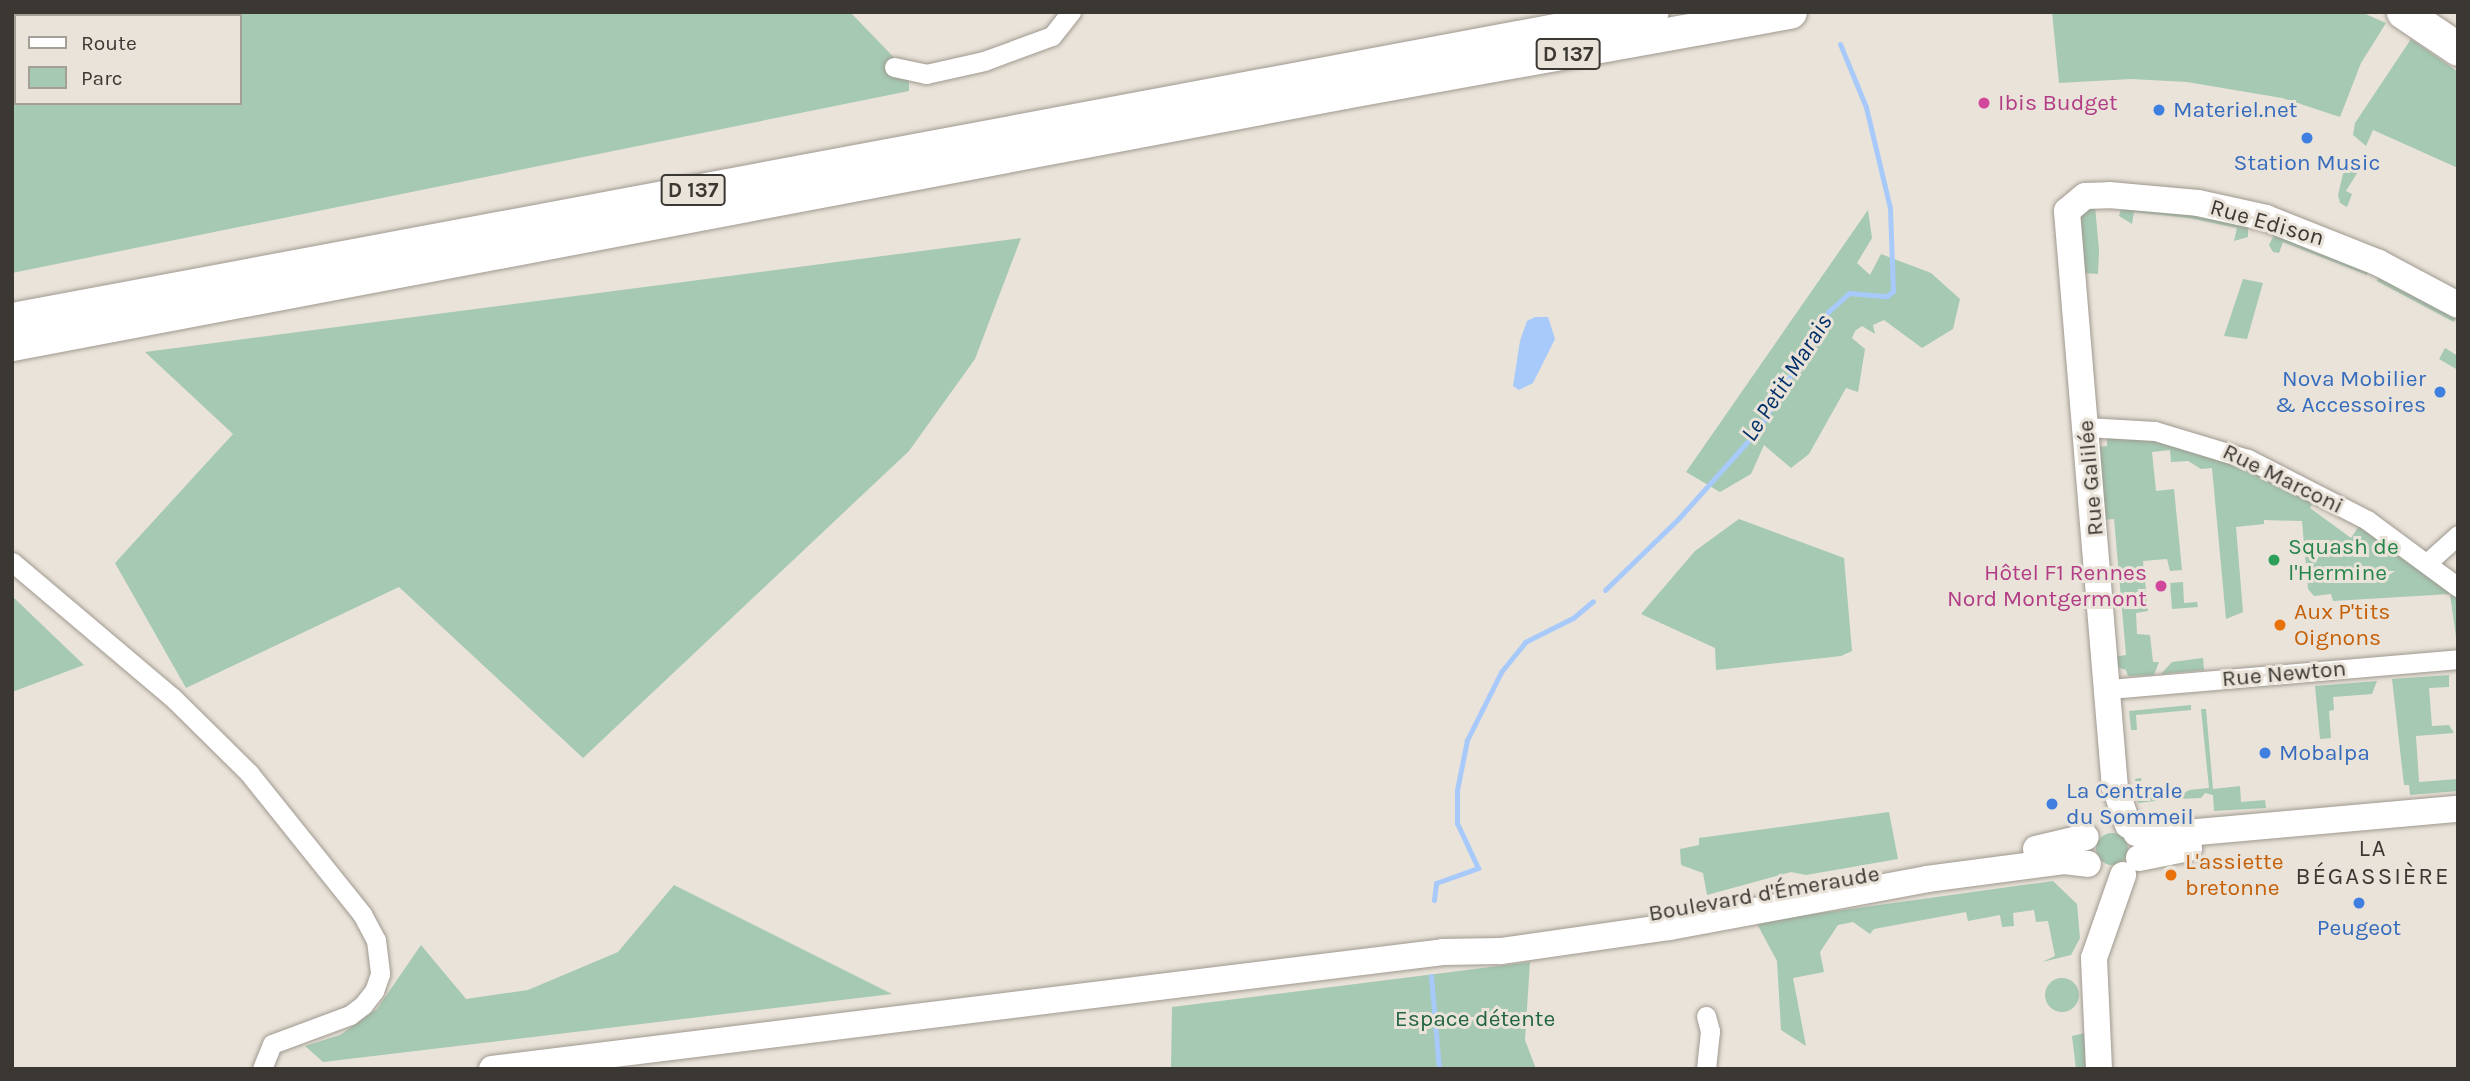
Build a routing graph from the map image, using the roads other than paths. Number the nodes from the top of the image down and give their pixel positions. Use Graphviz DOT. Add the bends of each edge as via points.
graph roads {
  1 [pos="1071,12"];
  2 [pos="1651,12"];
  3 [pos="1790,12"];
  4 [pos="2403,12"];
  5 [pos="2458,49"];
  6 [pos="894,67"];
  7 [pos="2067,211"];
  8 [pos="2458,306"];
  9 [pos="12,319"];
  10 [pos="12,344"];
  11 [pos="2086,427"];
  12 [pos="2458,535"];
  13 [pos="12,562"];
  14 [pos="2428,562"];
  15 [pos="2458,587"];
  16 [pos="2458,659"];
  17 [pos="2110,688"];
  18 [pos="2458,809"];
  19 [pos="2458,824"];
  20 [pos="2117,850"];
  21 [pos="1443,952"];
  22 [pos="1706,1016"];
  23 [pos="262,1069"];
  24 [pos="492,1069"];
  25 [pos="1706,1069"];
  26 [pos="2099,1069"];
  1 -- 6 [label="street" via="1052,36 997,57 926,74"];
  2 -- 9 [label="highway, D 137"];
  3 -- 10 [label="highway, D 137"];
  4 -- 5 [label="highway"];
  7 -- 8 [label="main road, Rue Edison" via="2085,196 2109,195 2198,203 2266,218 2379,263"];
  7 -- 11 [label="main road, Rue Galilée"];
  11 -- 14 [label="street, Rue Marconi" via="2155,431 2248,459 2340,504"];
  11 -- 17 [label="main road, Rue Galilée"];
  12 -- 14 [label="street"];
  13 -- 23 [label="street" via="173,697 249,773 376,940 380,974 363,1005 350,1015 272,1044"];
  14 -- 15 [label="street, Rue Marconi"];
  16 -- 17 [label="street, Rue Newton"];
  17 -- 20 [label="main road, Rue Galilée"];
  18 -- 20 [label="main road" via="2164,835"];
  19 -- 20 [label="main road" via="2165,850"];
  20 -- 21 [label="main road" via="1669,927 1501,951"];
  20 -- 21 [label="main road, Boulevard d'Émeraude" via="2085,837 2063,845 1903,869 1740,901 1496,935"];
  20 -- 26 [label="main road, Rue Galilée" via="2094,958"];
  21 -- 24 [label="main road"];
  22 -- 25 [label="street" via="1710,1031"];
}
